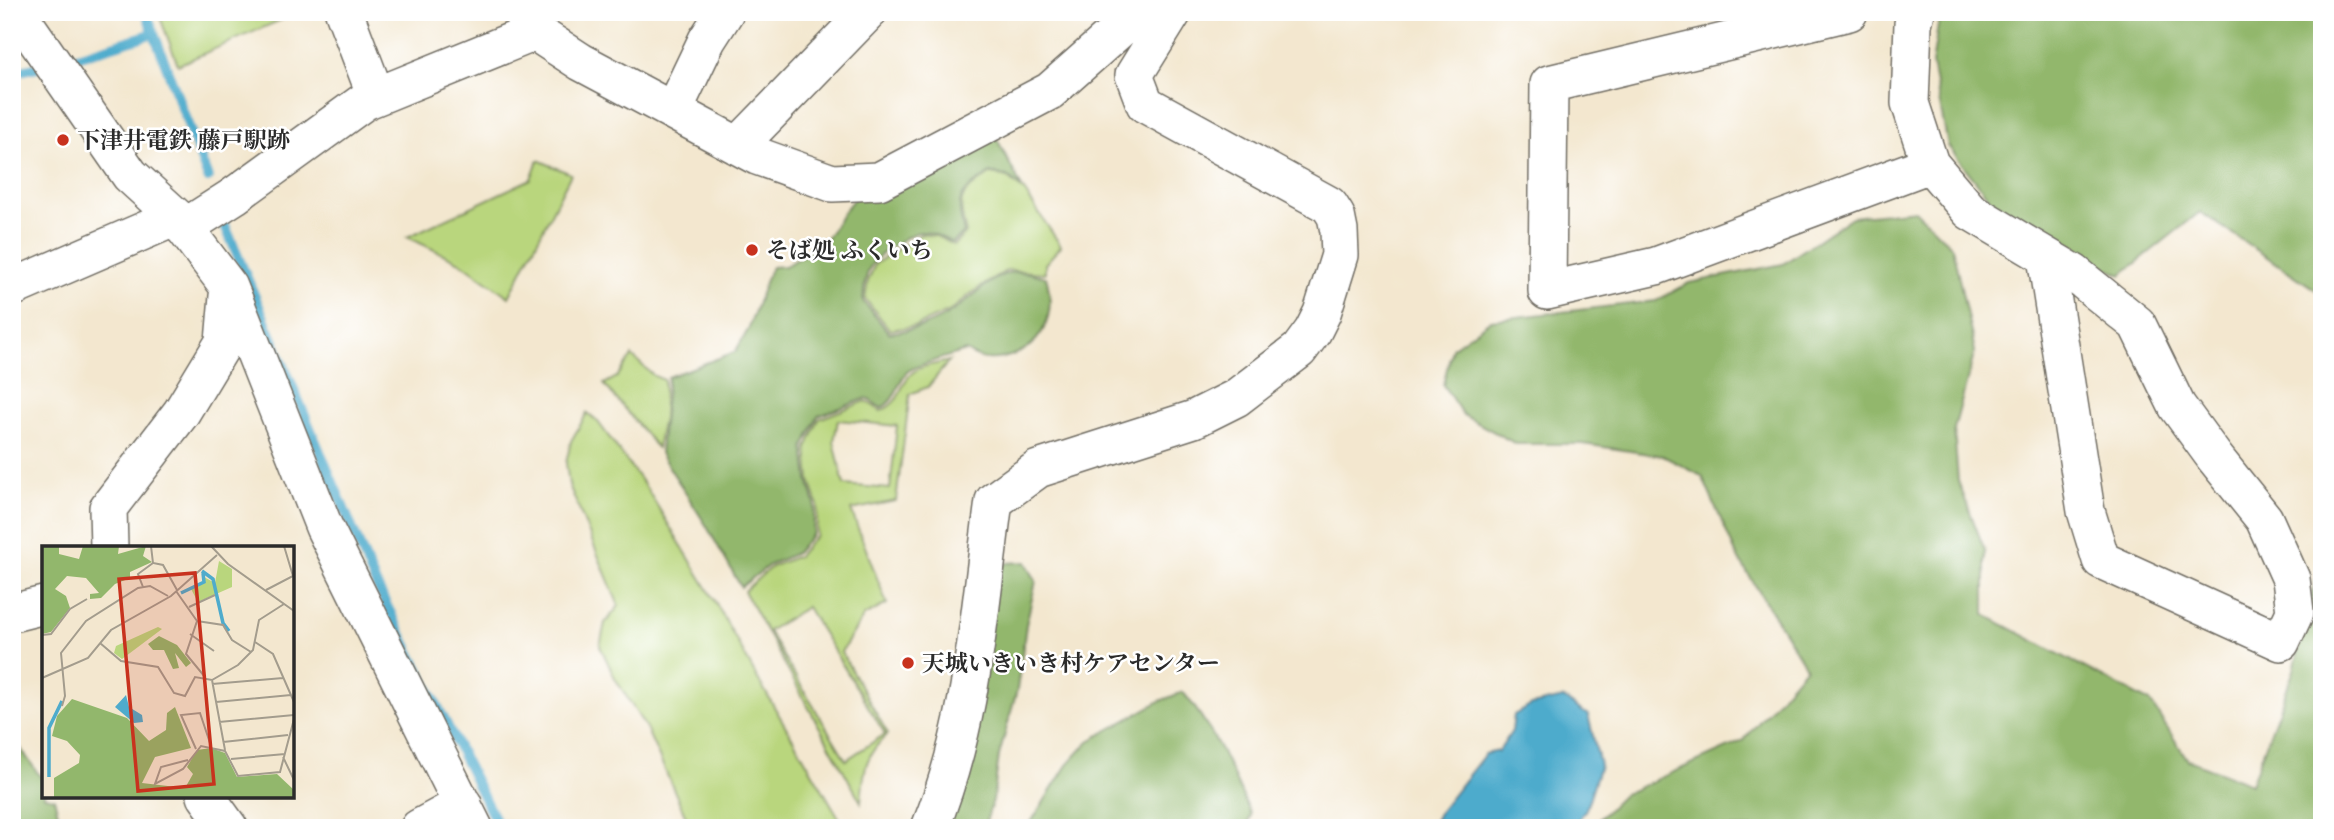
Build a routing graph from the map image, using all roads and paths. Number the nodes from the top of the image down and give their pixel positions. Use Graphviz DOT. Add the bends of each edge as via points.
graph roads {
  1 [pos="17,12"];
  2 [pos="344,12"];
  3 [pos="725,12"];
  4 [pos="868,12"];
  5 [pos="1139,12"];
  6 [pos="1173,12"];
  7 [pos="1849,12"];
  8 [pos="1916,12"];
  9 [pos="537,22"];
  10 [pos="376,96"];
  11 [pos="673,111"];
  12 [pos="738,146"];
  13 [pos="1930,164"];
  14 [pos="180,223"];
  15 [pos="2046,257"];
  16 [pos="229,287"];
  17 [pos="12,288"];
  18 [pos="109,546"];
  19 [pos="42,606"];
  20 [pos="12,613"];
  21 [pos="207,798"];
  22 [pos="468,816"];
  23 [pos="229,828"];
  24 [pos="419,828"];
  25 [pos="930,828"];
  1 -- 14 [label="street" via="131,175"];
  2 -- 10 [label="street"];
  3 -- 11 [label="street" via="706,40"];
  4 -- 12 [label="street"];
  5 -- 12 [label="street" via="1050,91 879,181 832,183"];
  6 -- 25 [label="street" via="1134,75 1145,104 1329,205 1336,216 1340,255 1313,331 1299,349 1236,398 1194,419 1038,469 994,501 967,704"];
  7 -- 13 [label="street" via="1549,84 1547,290 1656,266"];
  8 -- 13 [label="street" via="1910,103"];
  9 -- 10 [label="street"];
  9 -- 11 [label="street" via="581,62"];
  10 -- 14 [label="street" via="234,196"];
  11 -- 12 [label="street"];
  13 -- 15 [label="street" via="1970,211"];
  14 -- 16 [label="street"];
  14 -- 17 [label="street"];
  15 -- 15 [label="street" via="2074,273 2137,324 2177,406 2264,519 2291,579 2295,612 2281,642 2101,560 2086,511"];
  16 -- 18 [label="street" via="225,342 181,413 107,508"];
  16 -- 22 [label="street" via="324,527"];
  19 -- 20 [label="street"];
  21 -- 23 [label="street"];
  22 -- 24 [label="street"];
}
